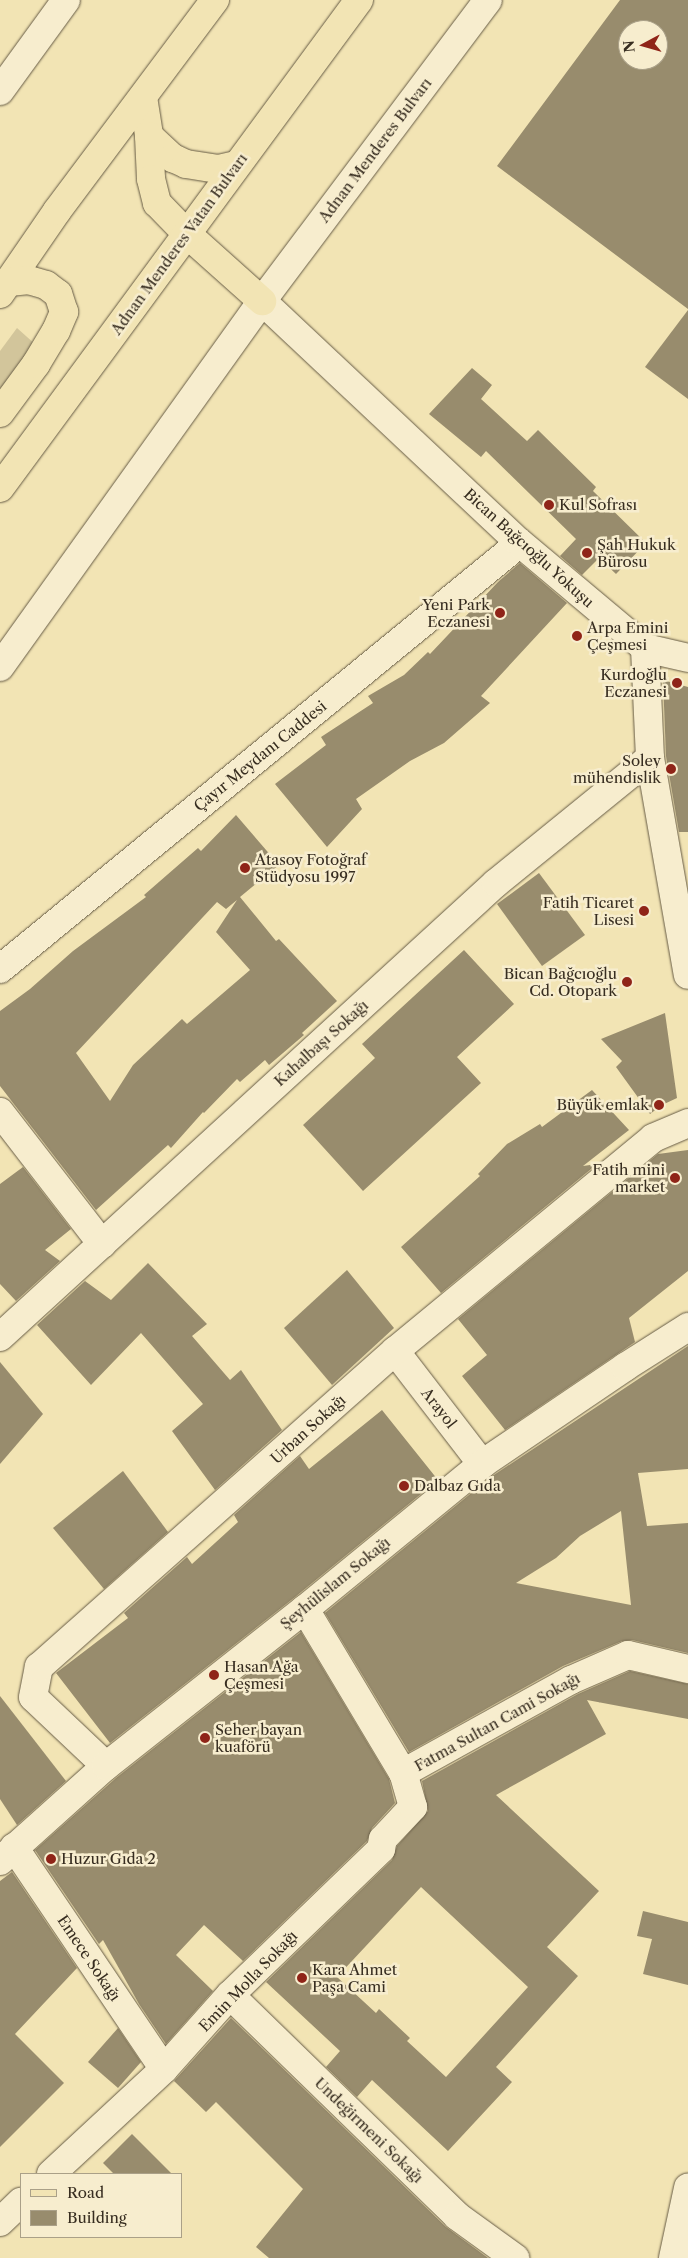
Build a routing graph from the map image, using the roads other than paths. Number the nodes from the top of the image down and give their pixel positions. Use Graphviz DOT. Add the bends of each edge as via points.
graph roads {
  1 [pos="66,0"];
  2 [pos="214,0"];
  3 [pos="359,0"];
  4 [pos="488,0"];
  5 [pos="0,91"];
  6 [pos="143,97"];
  7 [pos="149,136"];
  8 [pos="238,165"];
  9 [pos="186,234"];
  10 [pos="4,288"];
  11 [pos="262,301"];
  12 [pos="0,413"];
  13 [pos="0,488"];
  14 [pos="520,543"];
  15 [pos="644,648"];
  16 [pos="688,658"];
  17 [pos="0,667"];
  18 [pos="650,758"];
  19 [pos="687,965"];
  20 [pos="0,969"];
  21 [pos="0,1112"];
  22 [pos="688,1123"];
  23 [pos="102,1244"];
  24 [pos="688,1328"];
  25 [pos="0,1336"];
  26 [pos="395,1352"];
  27 [pos="482,1464"];
  28 [pos="305,1609"];
  29 [pos="688,1669"];
  30 [pos="106,1766"];
  31 [pos="403,1773"];
  32 [pos="7,1854"];
  33 [pos="230,1995"];
  34 [pos="164,2069"];
  35 [pos="52,2173"];
  36 [pos="688,2188"];
  37 [pos="20,2203"];
  38 [pos="0,2222"];
  39 [pos="688,2253"];
  40 [pos="515,2258"];
  41 [pos="673,2258"];
  42 [pos="681,2258"];
  1 -- 5 [label="street"];
  2 -- 6 [label="main road"];
  3 -- 8 [label="main road, Adnan Menderes Vatan Bulvarı"];
  4 -- 11 [label="street, Adnan Menderes Bulvarı"];
  6 -- 7 [label="main road"];
  6 -- 10 [label="main road"];
  7 -- 8 [label="main road" via="173,158 186,164 219,169"];
  7 -- 9 [label="main road" via="151,179 158,203"];
  8 -- 9 [label="main road, Adnan Menderes Vatan Bulvarı"];
  9 -- 11 [label="main road"];
  9 -- 13 [label="main road, Adnan Menderes Vatan Bulvarı"];
  10 -- 12 [label="main road" via="29,280 46,285 58,294 64,312 36,364"];
  11 -- 14 [label="street, Bican Bağcıoğlu Yokuşu"];
  11 -- 17 [label="street"];
  14 -- 15 [label="street, Bican Bağcıoğlu Yokuşu"];
  14 -- 20 [label="street, Çayır Meydanı Caddesi"];
  15 -- 16 [label="street"];
  15 -- 18 [label="street"];
  18 -- 19 [label="street"];
  18 -- 23 [label="street, Kahalbaşı Sokağı" via="496,883"];
  21 -- 23 [label="street"];
  22 -- 26 [label="street, Urban Sokağı" via="653,1138"];
  23 -- 25 [label="street, Kahalbaşı Sokağı"];
  24 -- 27 [label="street, Şeyhülislam Sokağı"];
  26 -- 27 [label="street, Arayol"];
  26 -- 30 [label="street, Urban Sokağı" via="38,1667 33,1697"];
  27 -- 28 [label="street, Şeyhülislam Sokağı"];
  28 -- 30 [label="street, Şeyhülislam Sokağı"];
  28 -- 31 [label="street, Fatma Sultan Cami Sokağı"];
  29 -- 31 [label="street, Fatma Sultan Cami Sokağı" via="628,1655 571,1680"];
  30 -- 32 [label="street, Şeyhülislam Sokağı"];
  31 -- 33 [label="street, Emin Molla Sokağı" via="413,1807 383,1839 381,1849"];
  32 -- 34 [label="street, Emece Sokağı"];
  33 -- 34 [label="street, Emin Molla Sokağı"];
  33 -- 40 [label="street, Undeğirmeni Sokağı" via="457,2216"];
  34 -- 35 [label="street, Emin Molla Sokağı"];
  36 -- 41 [label="street"];
  37 -- 38 [label="street"];
  39 -- 42 [label="street"];
}
